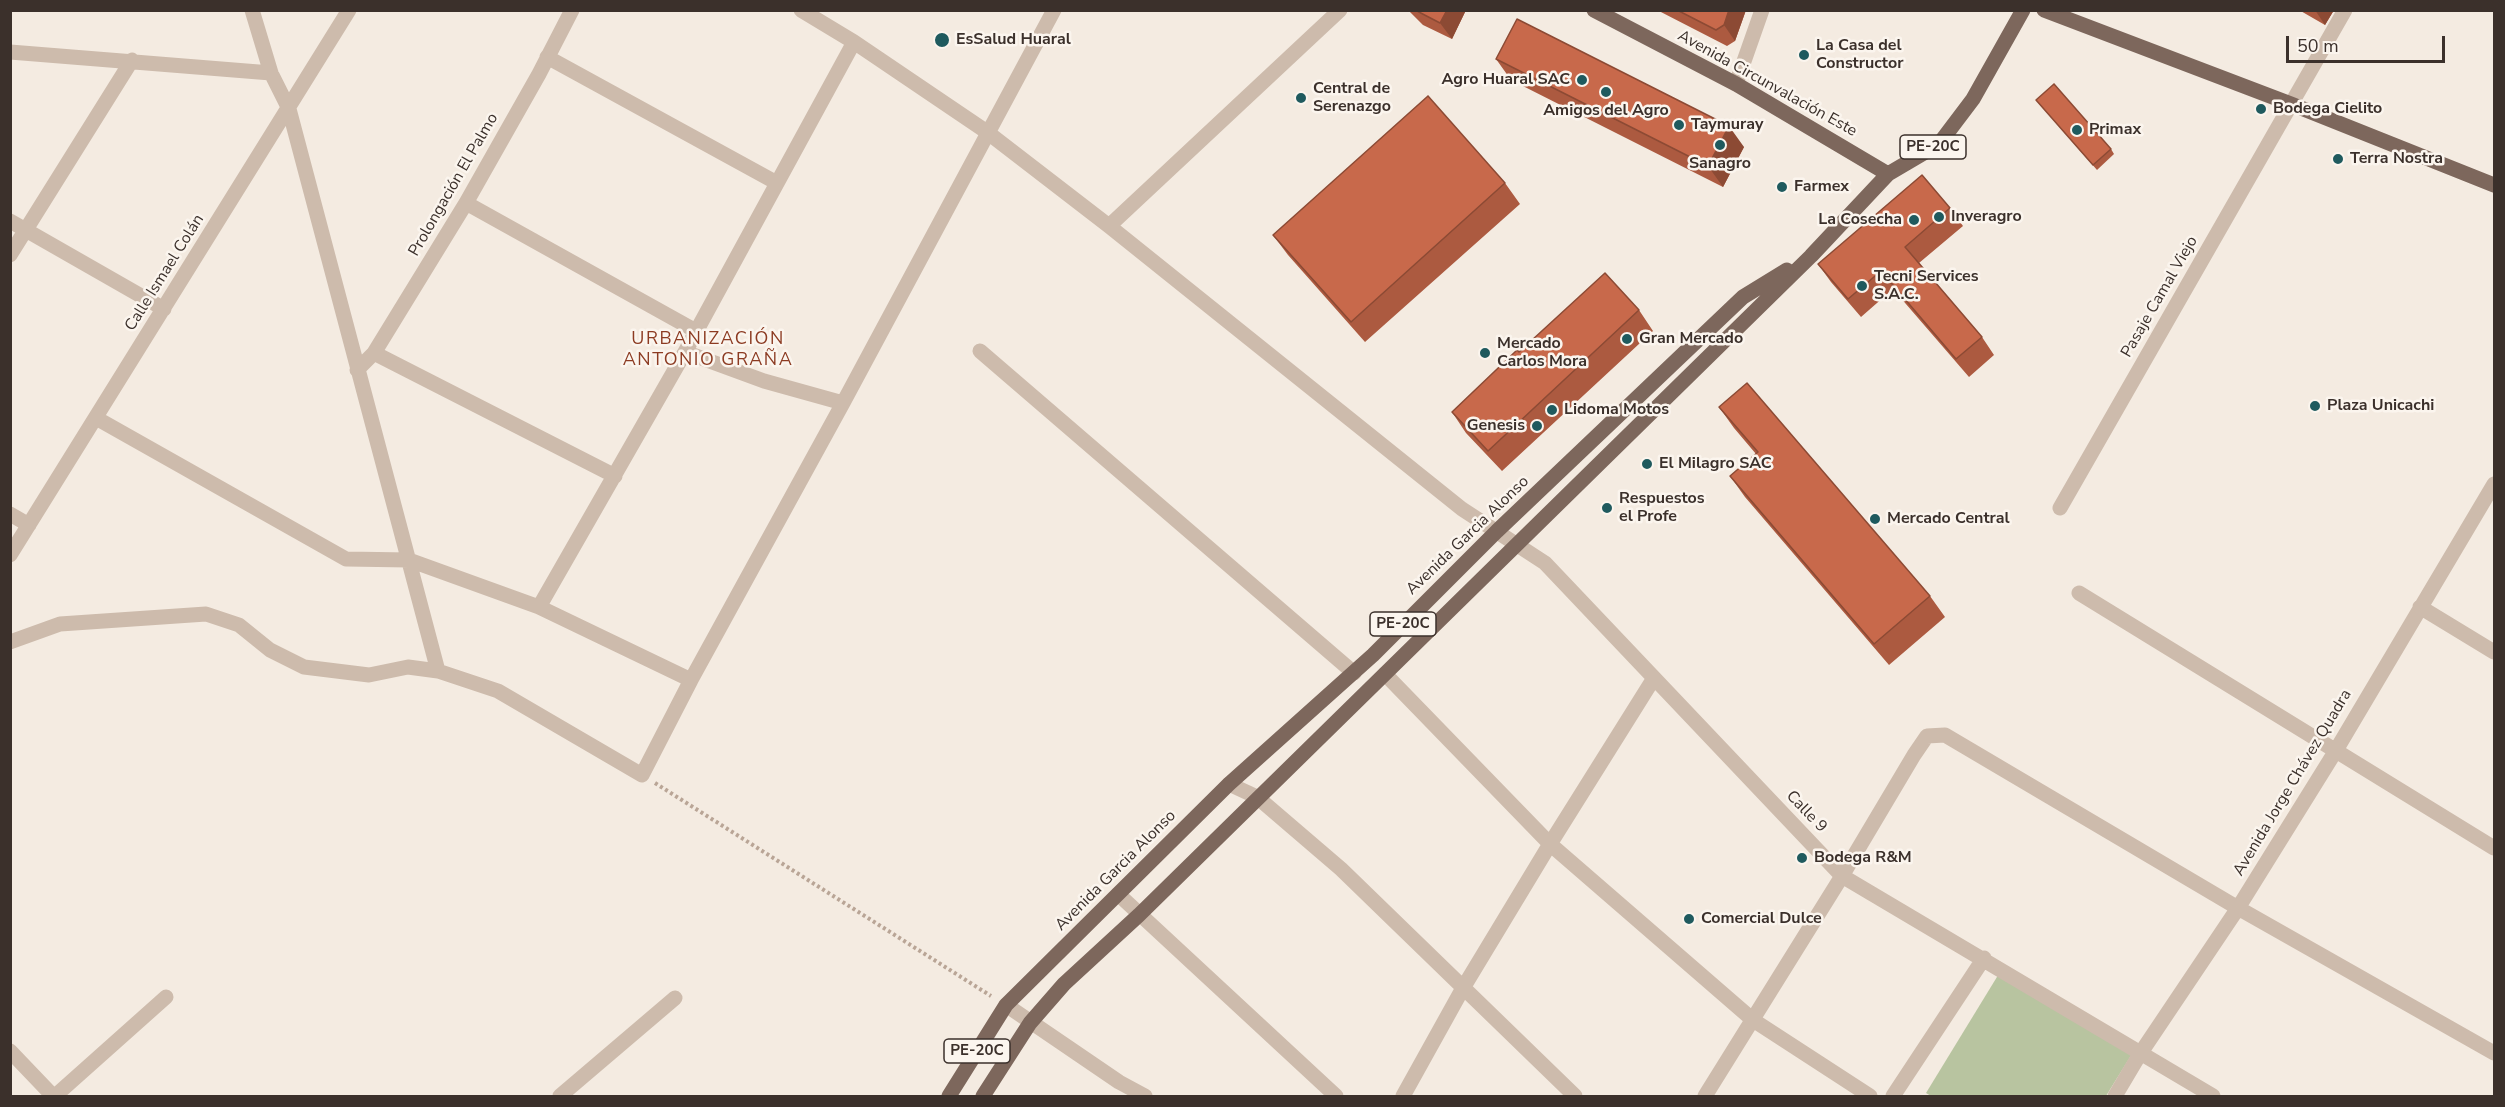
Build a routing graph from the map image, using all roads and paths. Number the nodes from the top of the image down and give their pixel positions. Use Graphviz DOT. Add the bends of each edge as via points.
graph roads {
  1 [pos="252,10"];
  2 [pos="349,10"];
  3 [pos="572,10"];
  4 [pos="801,10"];
  5 [pos="1053,10"];
  6 [pos="1340,10"];
  7 [pos="1594,10"];
  8 [pos="1762,10"];
  9 [pos="2023,10"];
  10 [pos="2044,10"];
  11 [pos="2346,10"];
  12 [pos="854,42"];
  13 [pos="10,52"];
  14 [pos="547,57"];
  15 [pos="132,60"];
  16 [pos="271,73"];
  17 [pos="1737,84"];
  18 [pos="2292,104"];
  19 [pos="289,109"];
  20 [pos="987,132"];
  21 [pos="1888,174"];
  22 [pos="777,183"];
  23 [pos="2494,185"];
  24 [pos="466,203"];
  25 [pos="10,221"];
  26 [pos="1109,226"];
  27 [pos="26,230"];
  28 [pos="10,255"];
  29 [pos="1810,256"];
  30 [pos="164,309"];
  31 [pos="696,331"];
  32 [pos="980,351"];
  33 [pos="685,352"];
  34 [pos="374,353"];
  35 [pos="357,370"];
  36 [pos="843,402"];
  37 [pos="96,418"];
  38 [pos="615,477"];
  39 [pos="2494,484"];
  40 [pos="2060,508"];
  41 [pos="10,514"];
  42 [pos="29,525"];
  43 [pos="1497,531"];
  44 [pos="1517,544"];
  45 [pos="10,555"];
  46 [pos="409,560"];
  47 [pos="2079,593"];
  48 [pos="539,606"];
  49 [pos="2420,607"];
  50 [pos="10,642"];
  51 [pos="2494,652"];
  52 [pos="438,671"];
  53 [pos="1354,673"];
  54 [pos="1385,674"];
  55 [pos="1654,678"];
  56 [pos="691,680"];
  57 [pos="2335,752"];
  58 [pos="642,775"];
  59 [pos="1229,784"];
  60 [pos="1257,798"];
  61 [pos="1550,844"];
  62 [pos="2494,848"];
  63 [pos="1842,876"];
  64 [pos="1118,894"];
  65 [pos="2238,908"];
  66 [pos="1138,915"];
  67 [pos="1984,958"];
  68 [pos="1463,988"];
  69 [pos="166,997"];
  70 [pos="675,998"];
  71 [pos="1006,1005"];
  72 [pos="1753,1020"];
  73 [pos="1030,1023"];
  74 [pos="10,1051"];
  75 [pos="2494,1053"];
  76 [pos="2140,1054"];
  77 [pos="54,1096"];
  78 [pos="560,1096"];
  79 [pos="949,1096"];
  80 [pos="983,1096"];
  81 [pos="1145,1096"];
  82 [pos="1336,1096"];
  83 [pos="1403,1096"];
  84 [pos="1575,1096"];
  85 [pos="1705,1096"];
  86 [pos="1870,1096"];
  87 [pos="1893,1096"];
  88 [pos="2115,1096"];
  89 [pos="2213,1096"];
  1 -- 16 [label="street"];
  2 -- 19 [label="street, Calle Ismael Colán"];
  3 -- 14 [label="street, Prolongación El Palmo"];
  4 -- 12 [label="street, Calle 9"];
  5 -- 20 [label="street"];
  6 -- 26 [label="street"];
  7 -- 17 [label="main road, Avenida Circunvalación Este"];
  8 -- 17 [label="street"];
  9 -- 21 [label="main road, Avenida Garcia Alonso / PE-20C" via="1973,99 1939,144"];
  10 -- 18 [label="main road"];
  11 -- 18 [label="street, Pasaje Camal Viejo"];
  12 -- 20 [label="street, Calle 9"];
  12 -- 22 [label="street"];
  13 -- 15 [label="street"];
  14 -- 22 [label="street"];
  14 -- 24 [label="street, Prolongación El Palmo"];
  15 -- 16 [label="street"];
  15 -- 27 [label="street"];
  16 -- 19 [label="street"];
  17 -- 21 [label="main road, Avenida Circunvalación Este"];
  18 -- 23 [label="main road"];
  18 -- 40 [label="street, Pasaje Camal Viejo"];
  19 -- 30 [label="street, Calle Ismael Colán"];
  19 -- 35 [label="street"];
  20 -- 26 [label="street, Calle 9"];
  20 -- 36 [label="street"];
  21 -- 29 [label="main road, Avenida Garcia Alonso / PE-20C"];
  22 -- 31 [label="street"];
  24 -- 31 [label="street"];
  24 -- 34 [label="street, Prolongación El Palmo"];
  25 -- 27 [label="street"];
  26 -- 43 [label="street, Calle 9" via="1462,509"];
  27 -- 28 [label="street"];
  27 -- 30 [label="street"];
  29 -- 43 [label="main road, Avenida Garcia Alonso / PE-20C" via="1743,297"];
  29 -- 44 [label="main road, Avenida Garcia Alonso / PE-20C"];
  30 -- 37 [label="street, Calle Ismael Colán"];
  31 -- 33 [label="street"];
  32 -- 53 [label="street"];
  33 -- 36 [label="street" via="764,381"];
  33 -- 38 [label="street"];
  34 -- 35 [label="street, Prolongación El Palmo"];
  34 -- 38 [label="street"];
  35 -- 46 [label="street"];
  36 -- 56 [label="street"];
  37 -- 42 [label="street, Calle Ismael Colán"];
  37 -- 46 [label="street" via="346,559"];
  38 -- 48 [label="street"];
  39 -- 49 [label="street, Avenida Jorge Chávez Quadra"];
  41 -- 42 [label="street"];
  42 -- 45 [label="street, Calle Ismael Colán"];
  43 -- 44 [label="street, Calle 9"];
  43 -- 53 [label="main road, Avenida Garcia Alonso / PE-20C"];
  44 -- 54 [label="main road, Avenida Garcia Alonso / PE-20C"];
  44 -- 55 [label="street, Calle 9" via="1545,563"];
  46 -- 48 [label="street"];
  46 -- 52 [label="street"];
  47 -- 57 [label="street"];
  48 -- 56 [label="street"];
  49 -- 51 [label="street"];
  49 -- 57 [label="street, Avenida Jorge Chávez Quadra"];
  50 -- 52 [label="street" via="60,624 206,614 239,625 270,650 304,667 369,675 408,667"];
  52 -- 58 [label="street" via="498,691"];
  53 -- 59 [label="main road, Avenida Garcia Alonso / PE-20C"];
  54 -- 60 [label="main road, Avenida Garcia Alonso / PE-20C"];
  54 -- 61 [label="street"];
  55 -- 61 [label="street"];
  55 -- 63 [label="street, Calle 9"];
  56 -- 58 [label="street"];
  57 -- 62 [label="street"];
  57 -- 65 [label="street, Avenida Jorge Chávez Quadra"];
  58 -- 71 [label="path"];
  59 -- 60 [label="street"];
  59 -- 64 [label="main road, Avenida Garcia Alonso / PE-20C"];
  60 -- 66 [label="main road, Avenida Garcia Alonso / PE-20C"];
  60 -- 68 [label="street" via="1341,869"];
  61 -- 68 [label="street"];
  61 -- 72 [label="street"];
  63 -- 65 [label="street" via="1927,736 1945,735"];
  63 -- 67 [label="street, Calle 9"];
  63 -- 72 [label="street"];
  64 -- 66 [label="street"];
  64 -- 71 [label="main road, Avenida Garcia Alonso / PE-20C"];
  65 -- 75 [label="street"];
  65 -- 76 [label="street, Avenida Jorge Chávez Quadra"];
  66 -- 73 [label="main road, Avenida Garcia Alonso / PE-20C" via="1064,984"];
  66 -- 82 [label="street"];
  67 -- 76 [label="street, Calle 9"];
  67 -- 87 [label="street"];
  68 -- 83 [label="street"];
  68 -- 84 [label="street"];
  69 -- 77 [label="street"];
  70 -- 78 [label="street"];
  71 -- 73 [label="street"];
  71 -- 79 [label="main road, PE-20C"];
  72 -- 85 [label="street"];
  72 -- 86 [label="street"];
  73 -- 80 [label="main road, PE-20C"];
  73 -- 81 [label="street"];
  74 -- 77 [label="street"];
  76 -- 88 [label="street, Avenida Jorge Chávez Quadra"];
  76 -- 89 [label="street, Calle 9"];
}
